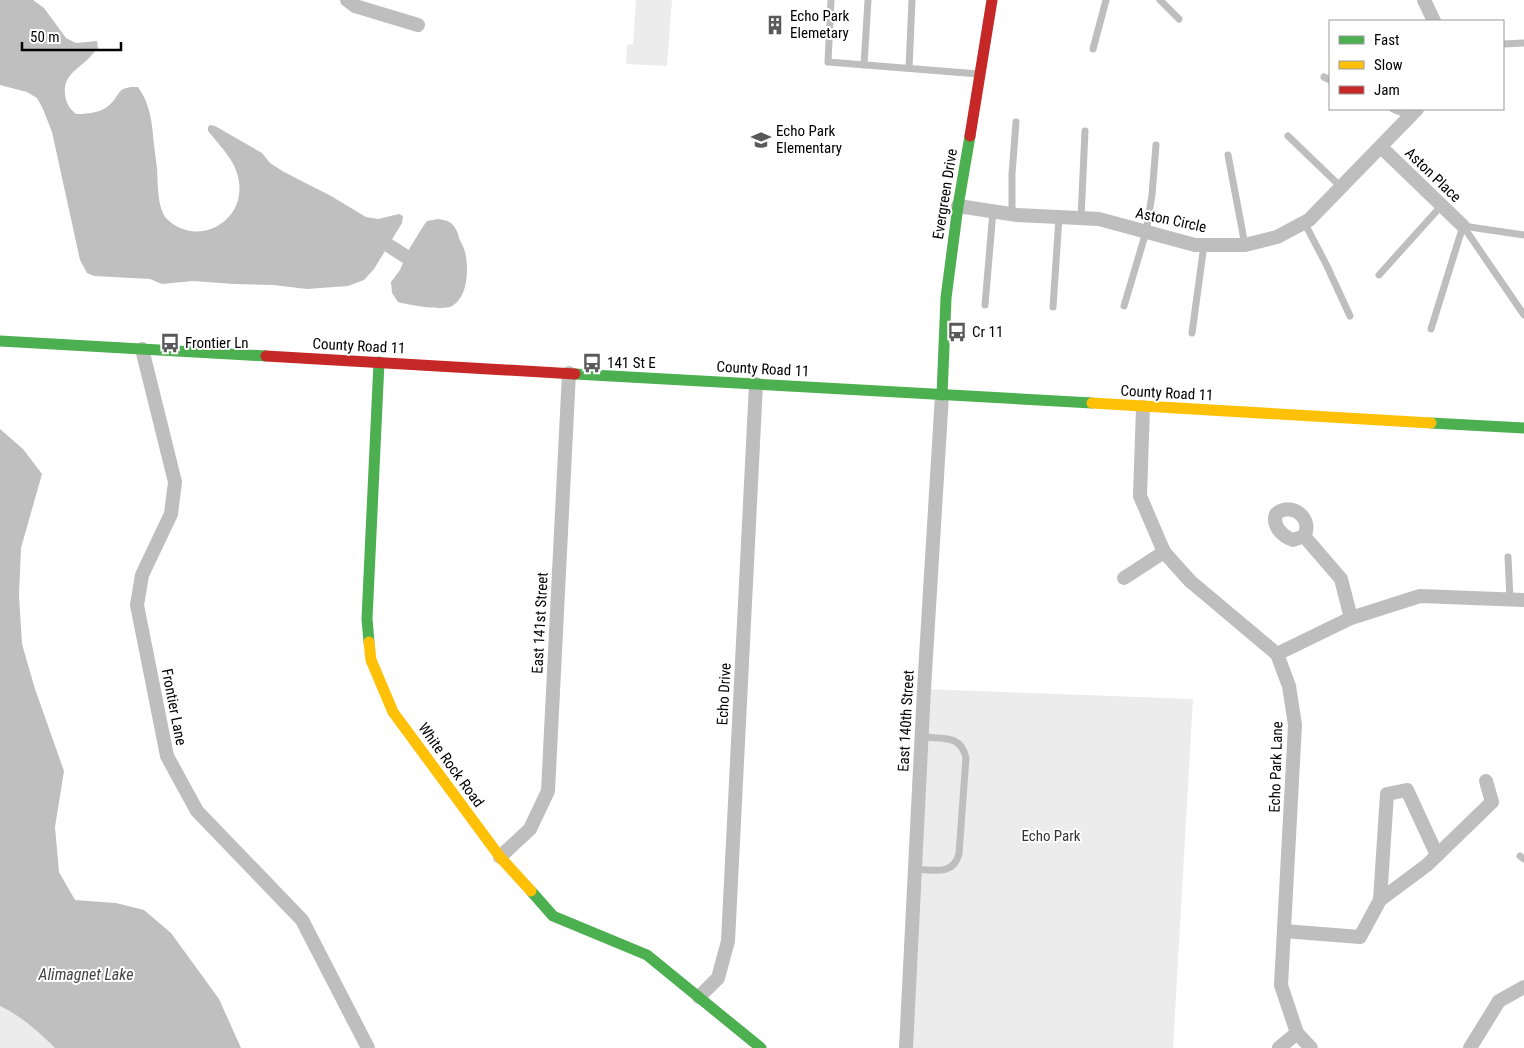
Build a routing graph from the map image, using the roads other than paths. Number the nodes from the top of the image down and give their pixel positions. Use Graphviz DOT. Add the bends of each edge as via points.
graph roads {
  1 [pos="347,0"];
  2 [pos="831,0"];
  3 [pos="868,0"];
  4 [pos="912,0"];
  5 [pos="992,0"];
  6 [pos="1106,0"];
  7 [pos="1160,0"];
  8 [pos="1424,0"];
  9 [pos="1179,19"];
  10 [pos="1434,20"];
  11 [pos="418,25"];
  12 [pos="1524,43"];
  13 [pos="1504,44"];
  14 [pos="1093,49"];
  15 [pos="864,65"];
  16 [pos="909,68"];
  17 [pos="980,74"];
  18 [pos="1400,110"];
  19 [pos="1414,112"];
  20 [pos="1016,122"];
  21 [pos="1084,131"];
  22 [pos="1288,136"];
  23 [pos="1156,146"];
  24 [pos="1381,147"];
  25 [pos="1228,155"];
  26 [pos="1341,187"];
  27 [pos="958,206"];
  28 [pos="1442,206"];
  29 [pos="993,211"];
  30 [pos="1012,214"];
  31 [pos="1059,217"];
  32 [pos="1081,218"];
  33 [pos="1304,222"];
  34 [pos="1463,226"];
  35 [pos="1146,232"];
  36 [pos="1524,234"];
  37 [pos="1204,245"];
  38 [pos="1244,245"];
  39 [pos="1378,275"];
  40 [pos="985,305"];
  41 [pos="1124,306"];
  42 [pos="1053,307"];
  43 [pos="1524,315"];
  44 [pos="1350,316"];
  45 [pos="1431,329"];
  46 [pos="1192,333"];
  47 [pos="0,341"];
  48 [pos="142,349"];
  49 [pos="379,362"];
  50 [pos="569,373"];
  51 [pos="756,384"];
  52 [pos="942,395"];
  53 [pos="1143,407"];
  54 [pos="1524,428"];
  55 [pos="1304,536"];
  56 [pos="1164,552"];
  57 [pos="1508,557"];
  58 [pos="1124,578"];
  59 [pos="1510,600"];
  60 [pos="1524,600"];
  61 [pos="1351,618"];
  62 [pos="1277,654"];
  63 [pos="922,737"];
  64 [pos="1486,781"];
  65 [pos="1437,855"];
  66 [pos="500,857"];
  67 [pos="915,869"];
  68 [pos="1380,900"];
  69 [pos="1284,931"];
  70 [pos="1524,987"];
  71 [pos="699,996"];
  72 [pos="1296,1033"];
  73 [pos="368,1048"];
  74 [pos="761,1048"];
  75 [pos="906,1048"];
  76 [pos="1279,1048"];
  77 [pos="1311,1048"];
  78 [pos="1470,1048"];
  1 -- 11 [label="street" via="355,6"];
  2 -- 15 [label="lane" via="828,62"];
  3 -- 15 [label="lane"];
  4 -- 16 [label="lane"];
  5 -- 17 [label="street, Evergreen Drive"];
  6 -- 14 [label="lane"];
  7 -- 9 [label="lane"];
  8 -- 10 [label="street"];
  12 -- 13 [label="lane"];
  15 -- 16 [label="lane"];
  16 -- 17 [label="lane"];
  17 -- 27 [label="street, Evergreen Drive"];
  18 -- 19 [label="lane"];
  19 -- 24 [label="street, Aston Circle"];
  20 -- 30 [label="lane"];
  21 -- 32 [label="lane"];
  22 -- 26 [label="lane"];
  23 -- 35 [label="lane"];
  24 -- 26 [label="street, Aston Circle"];
  24 -- 28 [label="street, Aston Place"];
  25 -- 38 [label="lane"];
  26 -- 33 [label="street, Aston Circle"];
  27 -- 29 [label="street, Aston Circle"];
  27 -- 52 [label="street, Evergreen Drive" via="946,298"];
  28 -- 34 [label="street, Aston Place"];
  28 -- 39 [label="lane"];
  29 -- 30 [label="street, Aston Circle"];
  29 -- 40 [label="lane"];
  30 -- 31 [label="street, Aston Circle"];
  31 -- 32 [label="street, Aston Circle"];
  31 -- 42 [label="lane"];
  32 -- 35 [label="street, Aston Circle" via="1099,219"];
  33 -- 38 [label="street, Aston Circle" via="1277,237"];
  33 -- 44 [label="lane"];
  34 -- 36 [label="lane"];
  34 -- 43 [label="lane"];
  34 -- 45 [label="lane"];
  35 -- 37 [label="street, Aston Circle"];
  35 -- 41 [label="lane"];
  37 -- 38 [label="street, Aston Circle"];
  37 -- 46 [label="lane"];
  47 -- 48 [label="street, County Road 11"];
  48 -- 49 [label="street, County Road 11"];
  48 -- 73 [label="street, Frontier Lane" via="175,482 171,514 142,575 137,605 167,756 197,811 302,920"];
  49 -- 50 [label="street, County Road 11"];
  49 -- 66 [label="street, White Rock Road" via="367,619 371,660 393,712"];
  50 -- 51 [label="street, County Road 11"];
  50 -- 66 [label="street, East 141st Street" via="548,791 530,829"];
  51 -- 52 [label="street, County Road 11"];
  51 -- 71 [label="street, Echo Drive" via="728,941 718,978"];
  52 -- 53 [label="street, County Road 11"];
  52 -- 63 [label="street, East 140th Street"];
  53 -- 54 [label="street, County Road 11"];
  53 -- 56 [label="street, Echo Park Lane" via="1140,496"];
  55 -- 61 [label="street" via="1341,579"];
  56 -- 58 [label="street"];
  56 -- 62 [label="street, Echo Park Lane" via="1190,581"];
  57 -- 59 [label="lane"];
  59 -- 60 [label="street"];
  59 -- 61 [label="street" via="1420,596"];
  61 -- 62 [label="street"];
  62 -- 69 [label="street, Echo Park Lane" via="1289,686 1296,725"];
  63 -- 67 [label="street, East 140th Street"];
  63 -- 67 [label="lane" via="954,740 960,743 966,758 957,863 943,870"];
  64 -- 65 [label="street" via="1492,802"];
  65 -- 68 [label="street"];
  65 -- 68 [label="street" via="1408,790 1386,794"];
  66 -- 71 [label="street, White Rock Road" via="553,916 646,955"];
  67 -- 75 [label="street, East 140th Street"];
  68 -- 69 [label="street" via="1360,937"];
  69 -- 72 [label="street, Echo Park Lane" via="1281,985"];
  70 -- 78 [label="street" via="1499,1001"];
  71 -- 74 [label="street, White Rock Road"];
  72 -- 76 [label="street"];
  72 -- 77 [label="street, Echo Park Lane"];
}
